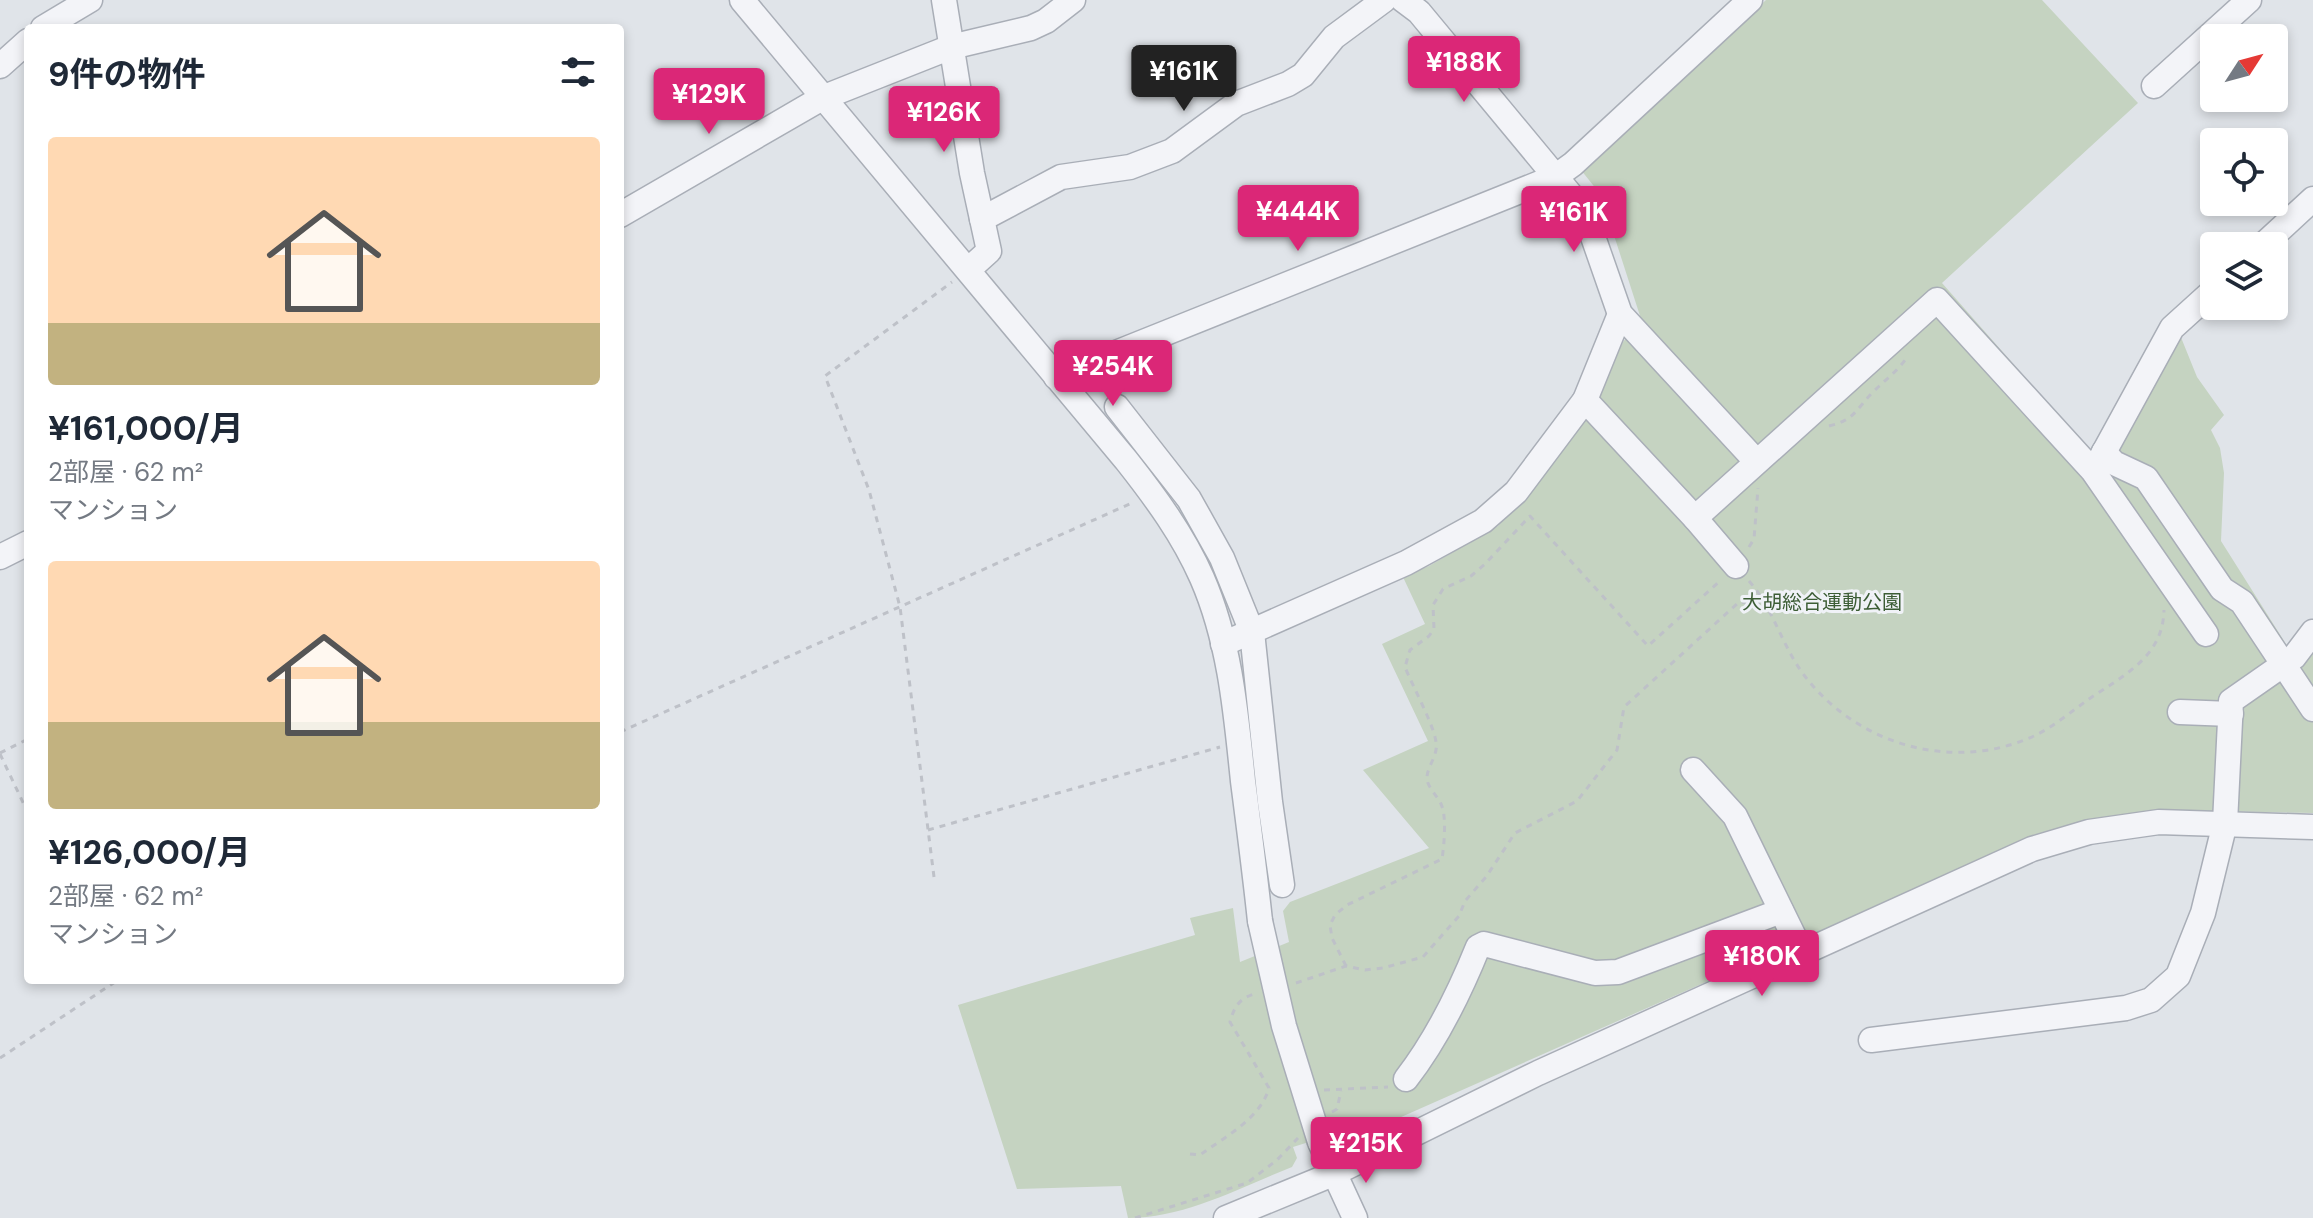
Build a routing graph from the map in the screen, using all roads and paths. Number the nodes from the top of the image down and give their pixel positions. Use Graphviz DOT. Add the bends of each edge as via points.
graph roads {
  1 [pos="90,0"];
  2 [pos="742,0"];
  3 [pos="944,0"];
  4 [pos="1073,0"];
  5 [pos="1384,0"];
  6 [pos="1403,0"];
  7 [pos="1750,0"];
  8 [pos="2249,0"];
  9 [pos="50,24"];
  10 [pos="24,45"];
  11 [pos="951,47"];
  12 [pos="0,66"];
  13 [pos="2154,86"];
  14 [pos="822,98"];
  15 [pos="1555,177"];
  16 [pos="2313,199"];
  17 [pos="624,213"];
  18 [pos="982,219"];
  19 [pos="2277,232"];
  20 [pos="968,270"];
  21 [pos="2200,303"];
  22 [pos="1620,314"];
  23 [pos="1915,347"];
  24 [pos="1056,377"];
  25 [pos="1585,400"];
  26 [pos="1117,407"];
  27 [pos="1823,427"];
  28 [pos="1146,445"];
  29 [pos="1126,460"];
  30 [pos="1756,461"];
  31 [pos="2099,462"];
  32 [pos="1758,486"];
  33 [pos="1153,494"];
  34 [pos="1189,499"];
  35 [pos="1167,514"];
  36 [pos="1695,518"];
  37 [pos="24,545"];
  38 [pos="0,557"];
  39 [pos="1736,566"];
  40 [pos="2164,604"];
  41 [pos="1764,605"];
  42 [pos="900,607"];
  43 [pos="1252,632"];
  44 [pos="2313,632"];
  45 [pos="2206,634"];
  46 [pos="1223,644"];
  47 [pos="2283,665"];
  48 [pos="2313,709"];
  49 [pos="2180,712"];
  50 [pos="2231,714"];
  51 [pos="624,730"];
  52 [pos="24,741"];
  53 [pos="1239,743"];
  54 [pos="0,754"];
  55 [pos="1693,770"];
  56 [pos="1258,804"];
  57 [pos="24,805"];
  58 [pos="2225,823"];
  59 [pos="2313,827"];
  60 [pos="928,830"];
  61 [pos="934,877"];
  62 [pos="1282,885"];
  63 [pos="1781,911"];
  64 [pos="1802,953"];
  65 [pos="1346,966"];
  66 [pos="113,984"];
  67 [pos="1287,985"];
  68 [pos="110,986"];
  69 [pos="1259,993"];
  70 [pos="1871,1040"];
  71 [pos="0,1058"];
  72 [pos="1406,1079"];
  73 [pos="1312,1090"];
  74 [pos="1341,1091"];
  75 [pos="1325,1118"];
  76 [pos="1310,1139"];
  77 [pos="1190,1154"];
  78 [pos="1333,1174"];
  79 [pos="1135,1218"];
  80 [pos="1226,1218"];
  81 [pos="1355,1218"];
  1 -- 9 [label="street"];
  2 -- 14 [label="street"];
  3 -- 11 [label="street"];
  4 -- 11 [label="street" via="1031,28"];
  5 -- 18 [label="street" via="1334,37 1303,75 1236,104 1172,151 1130,167 1061,177"];
  6 -- 15 [label="street" via="1419,12"];
  7 -- 15 [label="street"];
  8 -- 13 [label="street"];
  10 -- 12 [label="street"];
  11 -- 14 [label="street"];
  11 -- 18 [label="street"];
  14 -- 17 [label="street"];
  14 -- 20 [label="street"];
  15 -- 22 [label="street" via="1584,211"];
  15 -- 24 [label="street"];
  16 -- 19 [label="street"];
  18 -- 20 [label="street" via="989,251"];
  20 -- 24 [label="street"];
  20 -- 42 [label="path" via="825,376 869,490"];
  21 -- 31 [label="street" via="2172,328"];
  22 -- 25 [label="street"];
  22 -- 30 [label="street"];
  23 -- 27 [label="path" via="1854,416"];
  24 -- 29 [label="street"];
  25 -- 36 [label="street"];
  25 -- 43 [label="street" via="1516,492 1483,521 1406,563"];
  26 -- 28 [label="street"];
  28 -- 29 [label="street"];
  28 -- 34 [label="street"];
  29 -- 33 [label="street"];
  30 -- 31 [label="street" via="1937,300"];
  30 -- 36 [label="street"];
  31 -- 45 [label="street"];
  31 -- 47 [label="street" via="2146,478 2222,589 2242,602"];
  32 -- 39 [label="path" via="1754,539"];
  33 -- 35 [label="street"];
  33 -- 42 [label="path"];
  34 -- 35 [label="street"];
  34 -- 43 [label="street" via="1222,558"];
  35 -- 46 [label="street" via="1203,581"];
  36 -- 39 [label="street"];
  37 -- 38 [label="street"];
  39 -- 41 [label="path"];
  39 -- 65 [label="path" via="1648,646 1530,516 1471,576 1443,589 1433,605 1434,629 1410,650 1405,667 1436,741 1427,775 1445,813 1442,859 1335,915 1332,938"];
  40 -- 41 [label="path" via="2159,640 2144,659 2035,736 1980,752 1915,748 1860,727 1830,705 1804,674"];
  41 -- 65 [label="path" via="1739,602 1624,707 1617,750 1577,801 1515,833 1451,926 1423,957 1383,968"];
  42 -- 51 [label="path"];
  42 -- 60 [label="path"];
  43 -- 46 [label="street"];
  43 -- 56 [label="street"];
  44 -- 47 [label="street"];
  46 -- 53 [label="street"];
  47 -- 48 [label="street"];
  47 -- 50 [label="street" via="2231,701"];
  49 -- 50 [label="street"];
  50 -- 58 [label="street"];
  52 -- 54 [label="path"];
  53 -- 56 [label="street"];
  53 -- 60 [label="path"];
  54 -- 57 [label="path"];
  55 -- 63 [label="street" via="1735,816"];
  56 -- 62 [label="street"];
  56 -- 76 [label="street, bridge" via="1260,921"];
  58 -- 59 [label="street"];
  58 -- 64 [label="street" via="2159,822 2089,832 2032,849"];
  58 -- 70 [label="street" via="2203,913 2178,976 2151,1000 2126,1008"];
  60 -- 61 [label="path"];
  63 -- 64 [label="street"];
  63 -- 72 [label="street" via="1618,972 1595,973 1484,944 1478,947 1454,1006"];
  64 -- 78 [label="street"];
  65 -- 67 [label="path"];
  66 -- 68 [label="path"];
  68 -- 71 [label="path"];
  69 -- 77 [label="path" via="1244,997 1230,1022 1269,1088 1266,1099 1255,1114 1200,1155"];
  72 -- 74 [label="path" via="1387,1087"];
  73 -- 74 [label="path"];
  74 -- 75 [label="path" via="1337,1109"];
  76 -- 78 [label="street"];
  76 -- 79 [label="path" via="1289,1145 1247,1183"];
  78 -- 80 [label="street"];
  78 -- 81 [label="street"];
}
